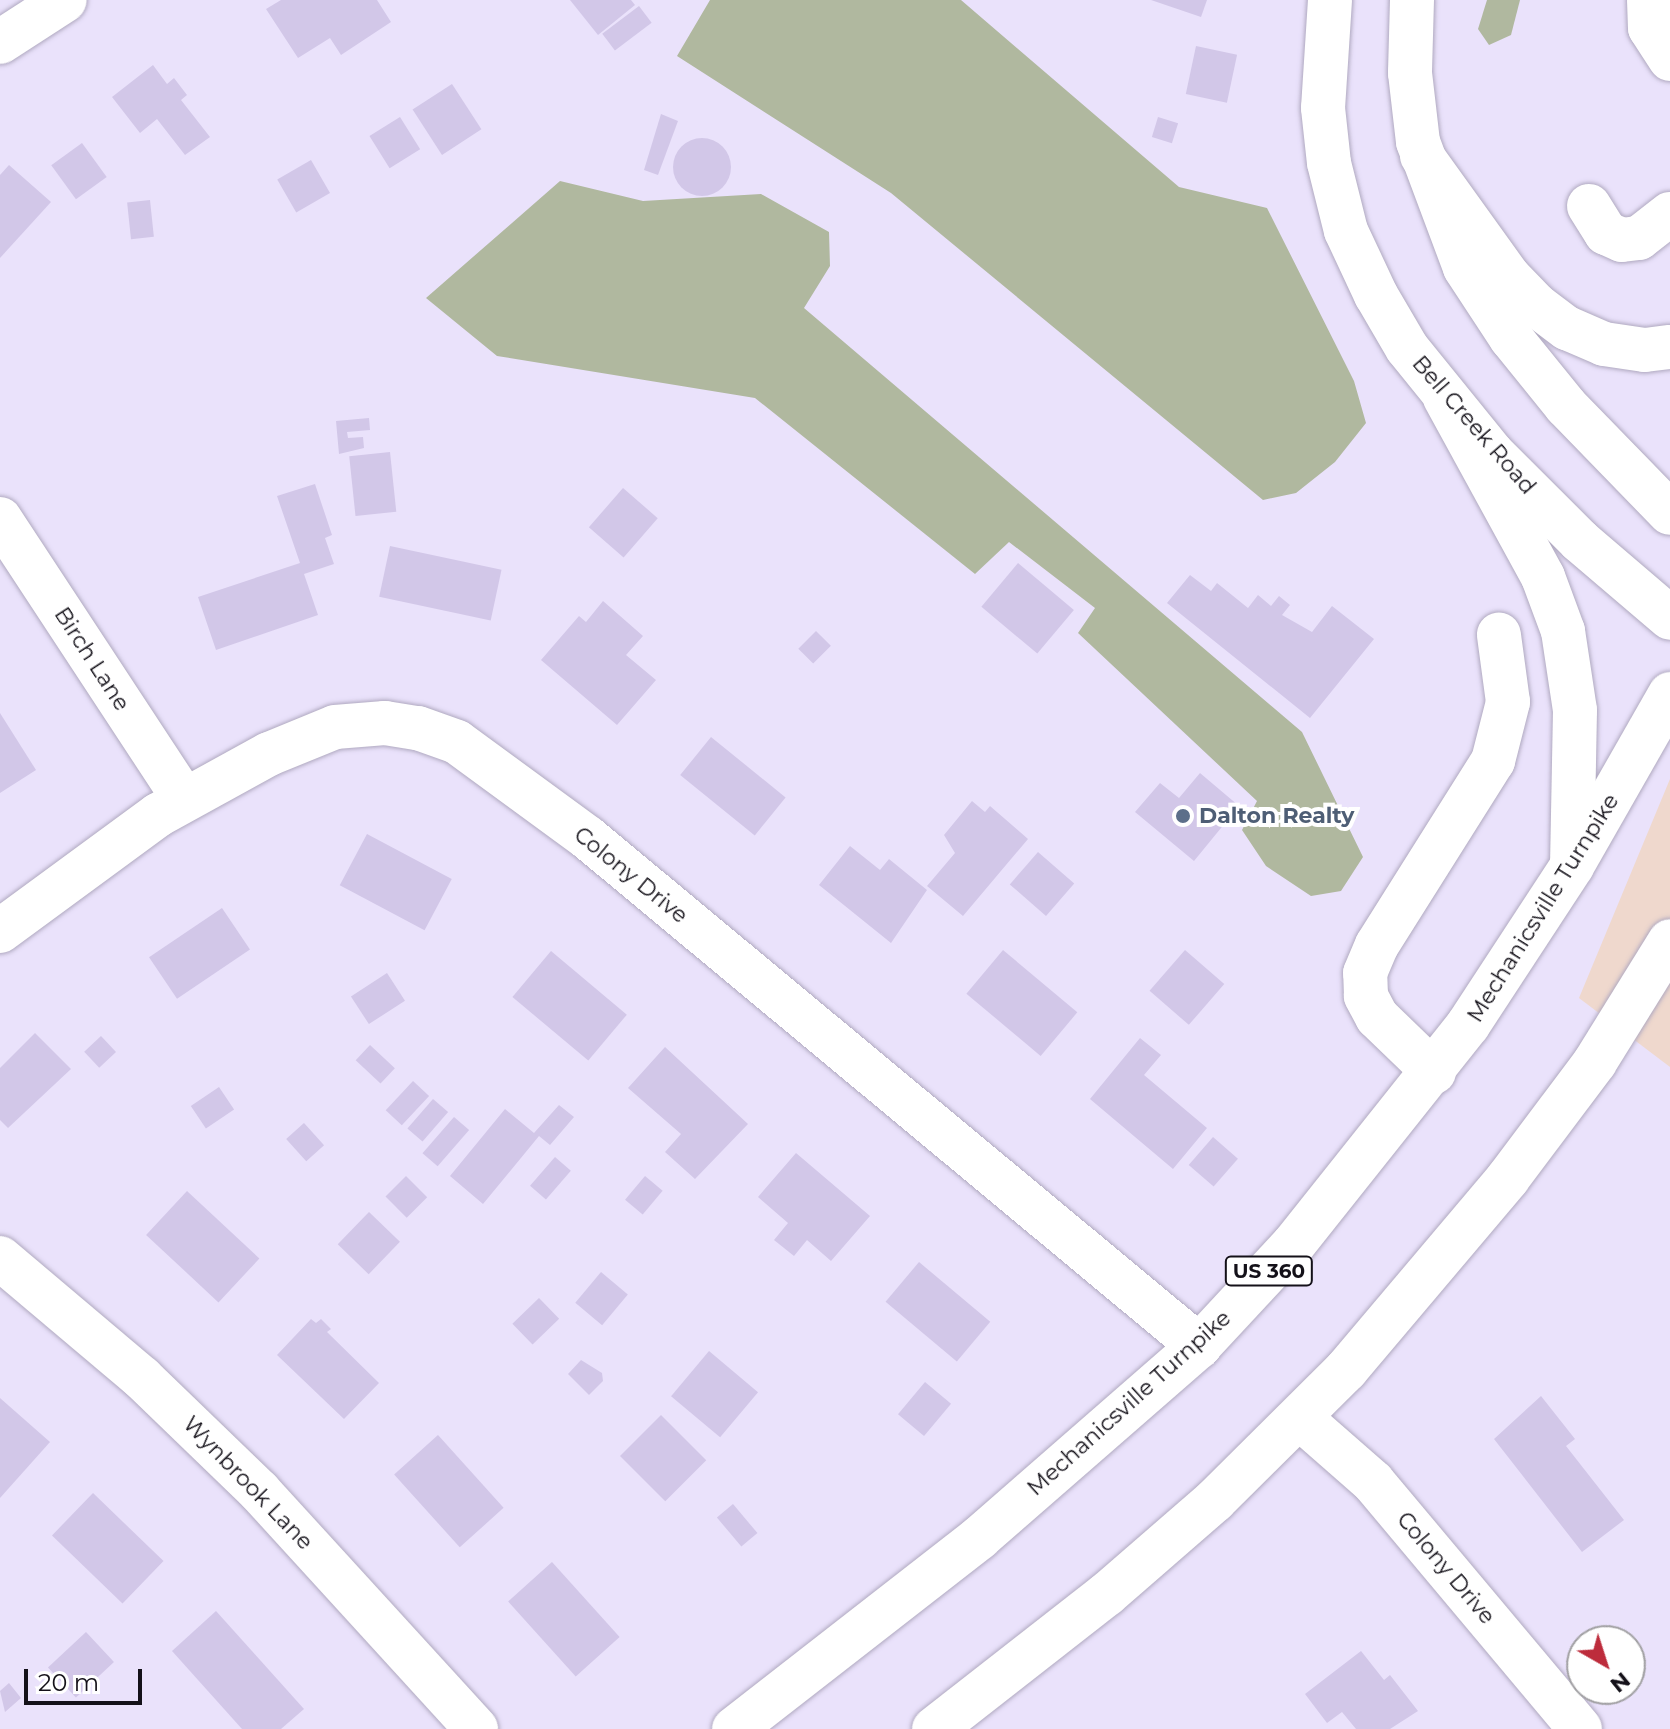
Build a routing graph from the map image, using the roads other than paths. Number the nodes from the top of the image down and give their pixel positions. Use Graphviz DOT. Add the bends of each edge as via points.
graph roads {
  1 [pos="65,0"];
  2 [pos="1330,0"];
  3 [pos="1412,0"];
  4 [pos="1649,0"];
  5 [pos="0,42"];
  6 [pos="1670,59"];
  7 [pos="1422,156"];
  8 [pos="1589,206"];
  9 [pos="1670,214"];
  10 [pos="1670,347"];
  11 [pos="1445,398"];
  12 [pos="1670,513"];
  13 [pos="0,519"];
  14 [pos="1670,618"];
  15 [pos="1499,635"];
  16 [pos="1670,694"];
  17 [pos="184,799"];
  18 [pos="1572,866"];
  19 [pos="0,931"];
  20 [pos="1670,941"];
  21 [pos="1670,972"];
  22 [pos="1624,1016"];
  23 [pos="1434,1072"];
  24 [pos="0,1258"];
  25 [pos="1199,1346"];
  26 [pos="1300,1418"];
  27 [pos="476,1729"];
  28 [pos="734,1729"];
  29 [pos="934,1729"];
  30 [pos="1580,1729"];
  1 -- 5 [label="main road"];
  2 -- 11 [label="main road, Bell Creek Road" via="1323,108 1329,163 1346,231 1392,321"];
  3 -- 7 [label="main road" via="1410,73"];
  4 -- 6 [label="main road" via="1650,28"];
  7 -- 10 [label="main road" via="1509,277 1536,305 1567,328 1604,344 1645,350"];
  7 -- 12 [label="main road" via="1465,268 1511,338 1576,417"];
  8 -- 9 [label="main road" via="1606,233 1622,240 1639,238"];
  11 -- 14 [label="main road, Bell Creek Road" via="1545,507"];
  11 -- 18 [label="main road" via="1543,577 1563,631 1575,710"];
  13 -- 17 [label="main road, Birch Lane"];
  15 -- 23 [label="main road" via="1508,702 1497,751 1365,973 1366,996 1377,1017"];
  16 -- 18 [label="main road, Mechanicsville Turnpike / US 360"];
  17 -- 19 [label="main road, Colony Drive"];
  17 -- 25 [label="main road, Colony Drive" via="269,754 335,727 385,723 457,742 588,838"];
  18 -- 23 [label="main road, Mechanicsville Turnpike / US 360"];
  20 -- 22 [label="main road"];
  21 -- 22 [label="main road"];
  22 -- 26 [label="main road" via="1427,1280"];
  23 -- 25 [label="main road, Mechanicsville Turnpike / US 360" via="1293,1245"];
  24 -- 27 [label="main road, Wynbrook Lane" via="142,1378 259,1491"];
  25 -- 28 [label="main road, Mechanicsville Turnpike / US 360" via="979,1538"];
  26 -- 29 [label="main road" via="1107,1594"];
  26 -- 30 [label="main road, Colony Drive" via="1373,1482"];
}
